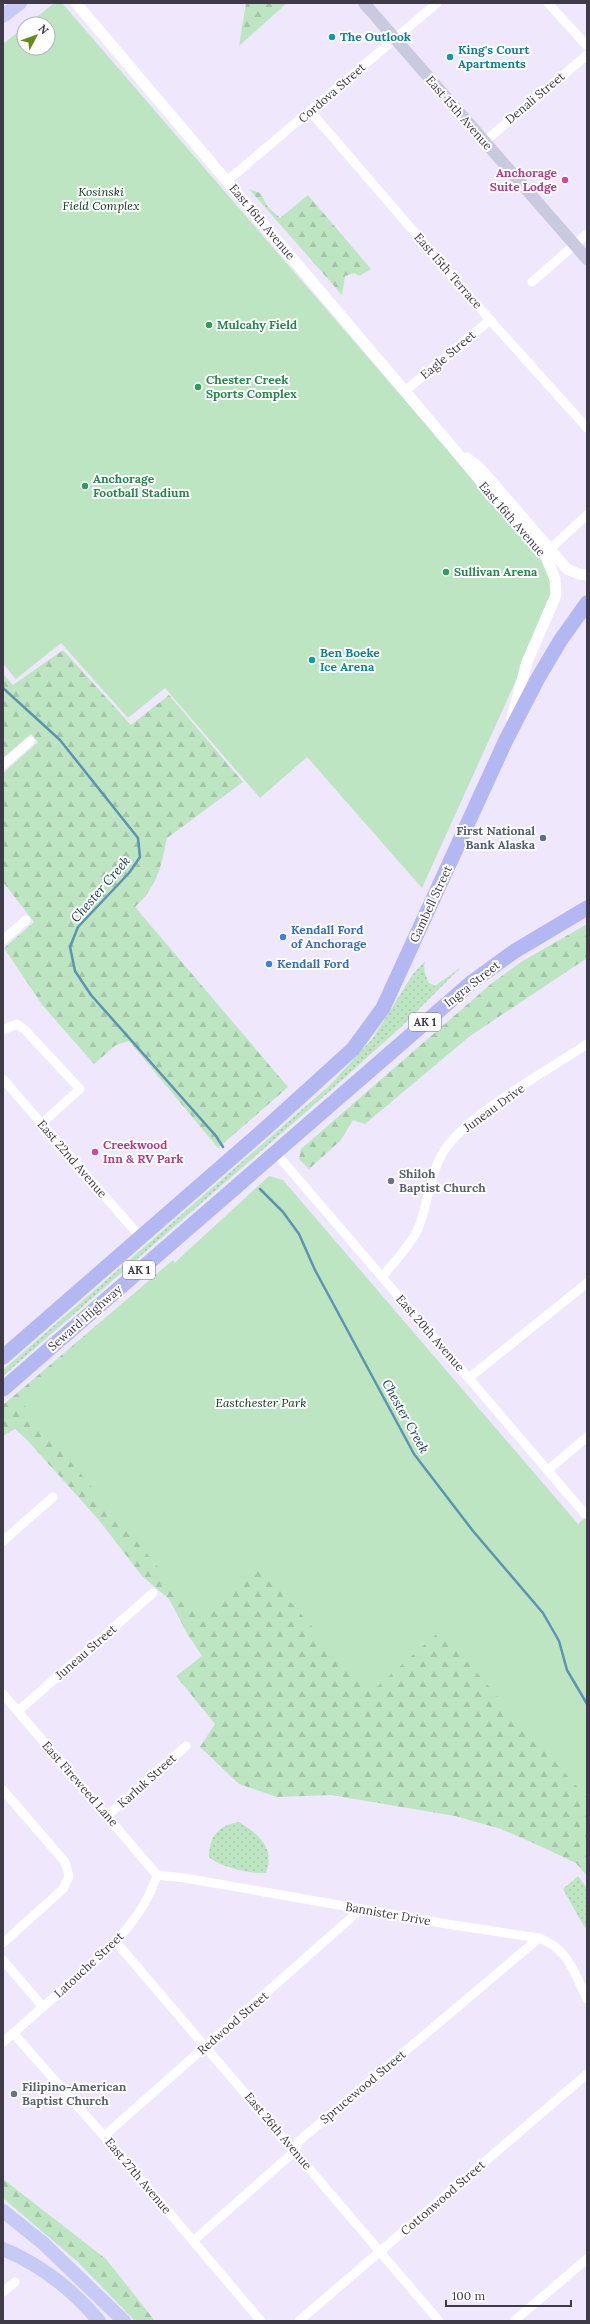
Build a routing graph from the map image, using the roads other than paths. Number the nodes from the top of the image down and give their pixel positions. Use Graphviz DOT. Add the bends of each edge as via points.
graph roads {
  1 [pos="20,3"];
  2 [pos="76,3"];
  3 [pos="364,3"];
  4 [pos="437,3"];
  5 [pos="548,3"];
  6 [pos="3,16"];
  7 [pos="395,39"];
  8 [pos="587,46"];
  9 [pos="587,55"];
  10 [pos="311,112"];
  11 [pos="484,142"];
  12 [pos="227,181"];
  13 [pos="587,234"];
  14 [pos="575,245"];
  15 [pos="587,259"];
  16 [pos="532,282"];
  17 [pos="490,320"];
  18 [pos="405,391"];
  19 [pos="587,428"];
  20 [pos="448,442"];
  21 [pos="587,515"];
  22 [pos="550,549"];
  23 [pos="587,575"];
  24 [pos="587,603"];
  25 [pos="506,740"];
  26 [pos="30,741"];
  27 [pos="3,765"];
  28 [pos="587,908"];
  29 [pos="26,920"];
  30 [pos="3,940"];
  31 [pos="3,1030"];
  32 [pos="587,1044"];
  33 [pos="3,1079"];
  34 [pos="41,1124"];
  35 [pos="259,1134"];
  36 [pos="275,1152"];
  37 [pos="141,1238"];
  38 [pos="382,1277"];
  39 [pos="587,1283"];
  40 [pos="3,1357"];
  41 [pos="469,1378"];
  42 [pos="3,1389"];
  43 [pos="587,1437"];
  44 [pos="549,1469"];
  45 [pos="53,1497"];
  46 [pos="586,1514"];
  47 [pos="3,1541"];
  48 [pos="153,1593"];
  49 [pos="5,1699"];
  50 [pos="18,1711"];
  51 [pos="186,1746"];
  52 [pos="3,1790"];
  53 [pos="108,1815"];
  54 [pos="157,1875"];
  55 [pos="361,1909"];
  56 [pos="540,1938"];
  57 [pos="116,1942"];
  58 [pos="3,1943"];
  59 [pos="3,1960"];
  60 [pos="587,1999"];
  61 [pos="43,2007"];
  62 [pos="13,2033"];
  63 [pos="3,2042"];
  64 [pos="206,2047"];
  65 [pos="587,2074"];
  66 [pos="104,2136"];
  67 [pos="295,2151"];
  68 [pos="3,2211"];
  69 [pos="193,2241"];
  70 [pos="3,2249"];
  71 [pos="380,2252"];
  72 [pos="587,2260"];
  73 [pos="15,2282"];
  74 [pos="3,2292"];
  75 [pos="99,2321"];
  76 [pos="124,2321"];
  77 [pos="261,2321"];
  78 [pos="300,2321"];
  79 [pos="439,2321"];
  80 [pos="514,2321"];
  1 -- 6 [label="main road"];
  2 -- 12 [label="street, East 16th Avenue"];
  3 -- 7 [label="main road, East 15th Avenue"];
  4 -- 7 [label="street, Cordova Street"];
  5 -- 8 [label="street"];
  7 -- 10 [label="street, Cordova Street"];
  7 -- 11 [label="main road, East 15th Avenue"];
  9 -- 11 [label="street, Denali Street"];
  10 -- 12 [label="street, Cordova Street"];
  10 -- 17 [label="street, East 15th Terrace"];
  11 -- 14 [label="main road, East 15th Avenue"];
  12 -- 18 [label="street, East 16th Avenue"];
  13 -- 14 [label="street"];
  14 -- 15 [label="main road, East 15th Avenue"];
  14 -- 16 [label="street"];
  17 -- 18 [label="street, Eagle Street"];
  17 -- 19 [label="street, East 15th Terrace"];
  18 -- 20 [label="street, East 16th Avenue"];
  20 -- 22 [label="street, East 16th Avenue" via="480,468"];
  20 -- 25 [label="street, East 16th Avenue" via="546,557 555,579 556,595 527,662"];
  21 -- 22 [label="street"];
  22 -- 23 [label="street, East 16th Avenue" via="567,569"];
  24 -- 25 [label="highway, Gambell Street / AK 1" via="560,641"];
  25 -- 35 [label="highway, Gambell Street / AK 1" via="383,1008 353,1049"];
  26 -- 27 [label="street"];
  28 -- 36 [label="highway, Ingra Street / AK 1" via="515,951 472,982"];
  29 -- 30 [label="street"];
  31 -- 34 [label="street" via="16,1024 25,1030 80,1089"];
  32 -- 38 [label="street, Juneau Drive" via="485,1111 464,1128 442,1155 430,1180 417,1231"];
  33 -- 34 [label="street, East 22nd Avenue"];
  34 -- 37 [label="street, East 22nd Avenue"];
  35 -- 37 [label="highway, Seward Highway / AK 1"];
  36 -- 38 [label="street, East 20th Avenue"];
  36 -- 42 [label="highway, Seward Highway / AK 1"];
  37 -- 40 [label="highway, Seward Highway / AK 1"];
  38 -- 41 [label="street, East 20th Avenue"];
  39 -- 41 [label="street"];
  41 -- 44 [label="street, East 20th Avenue"];
  43 -- 44 [label="street"];
  44 -- 46 [label="street, East 20th Avenue"];
  45 -- 47 [label="street"];
  48 -- 50 [label="street, Juneau Street"];
  49 -- 50 [label="street, East Fireweed Lane"];
  50 -- 53 [label="street, East Fireweed Lane"];
  51 -- 53 [label="street, Karluk Street"];
  52 -- 58 [label="street" via="65,1862 69,1876 63,1889"];
  53 -- 54 [label="street, East Fireweed Lane"];
  54 -- 55 [label="street, Bannister Drive"];
  54 -- 57 [label="street, Latouche Street" via="151,1894"];
  55 -- 56 [label="street, Bannister Drive"];
  55 -- 64 [label="street, Redwood Street"];
  56 -- 60 [label="street, Bannister Drive" via="554,1943 565,1955"];
  56 -- 67 [label="street, Sprucewood Street" via="299,2141"];
  57 -- 61 [label="street, Latouche Street"];
  57 -- 64 [label="street, East 26th Avenue"];
  59 -- 61 [label="street"];
  61 -- 62 [label="street, Latouche Street"];
  62 -- 63 [label="street, Latouche Street"];
  62 -- 66 [label="street, East 27th Avenue"];
  64 -- 66 [label="street, Redwood Street"];
  64 -- 67 [label="street, East 26th Avenue"];
  65 -- 71 [label="street, Cottonwood Street"];
  66 -- 69 [label="street, East 27th Avenue"];
  67 -- 69 [label="street, Sprucewood Street"];
  67 -- 71 [label="street, East 26th Avenue"];
  68 -- 76 [label="main road" via="43,2243"];
  69 -- 77 [label="street, East 27th Avenue"];
  70 -- 75 [label="main road" via="36,2266 72,2292"];
  71 -- 78 [label="street, Cottonwood Street"];
  71 -- 79 [label="street, East 26th Avenue"];
  72 -- 80 [label="street"];
  73 -- 74 [label="street"];
}
